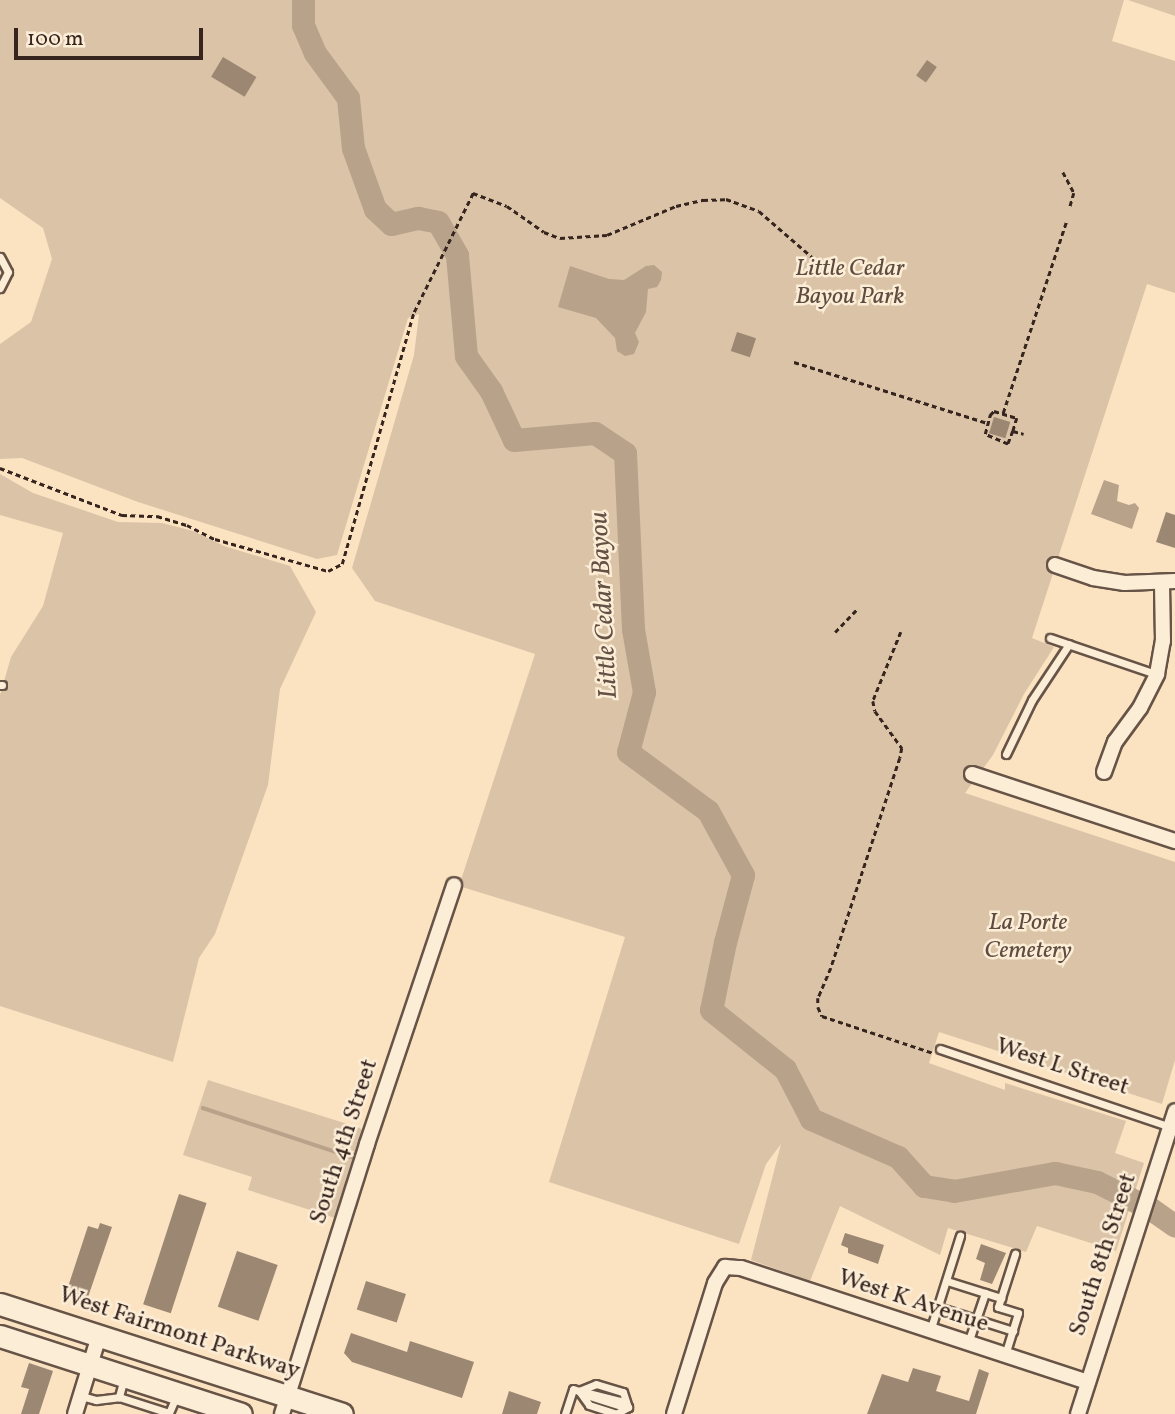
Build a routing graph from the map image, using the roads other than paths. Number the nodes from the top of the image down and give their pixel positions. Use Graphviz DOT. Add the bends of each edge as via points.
graph roads {
  1 [pos="0,257"];
  2 [pos="0,288"];
  3 [pos="1055,565"];
  4 [pos="1168,582"];
  5 [pos="1050,638"];
  6 [pos="1069,644"];
  7 [pos="1157,674"];
  8 [pos="1006,754"];
  9 [pos="1104,772"];
  10 [pos="972,774"];
  11 [pos="1175,841"];
  12 [pos="454,885"];
  13 [pos="939,1052"];
  14 [pos="1175,1111"];
  15 [pos="1170,1126"];
  16 [pos="960,1236"];
  17 [pos="1015,1254"];
  18 [pos="947,1281"];
  19 [pos="985,1293"];
  20 [pos="1001,1298"];
  21 [pos="0,1304"];
  22 [pos="938,1307"];
  23 [pos="976,1319"];
  24 [pos="1013,1331"];
  25 [pos="930,1332"];
  26 [pos="0,1336"];
  27 [pos="99,1336"];
  28 [pos="968,1344"];
  29 [pos="1004,1356"];
  30 [pos="91,1366"];
  31 [pos="124,1376"];
  32 [pos="1088,1381"];
  33 [pos="579,1391"];
  34 [pos="177,1394"];
  35 [pos="81,1396"];
  36 [pos="119,1397"];
  37 [pos="285,1405"];
  38 [pos="75,1414"];
  39 [pos="241,1414"];
  40 [pos="342,1414"];
  41 [pos="565,1414"];
  42 [pos="674,1414"];
  43 [pos="1078,1414"];
  1 -- 2 [label="lane" via="8,272"];
  3 -- 4 [label="street" via="1110,581"];
  4 -- 7 [label="street"];
  5 -- 6 [label="lane"];
  6 -- 7 [label="lane"];
  6 -- 8 [label="lane" via="1032,701"];
  7 -- 9 [label="street" via="1115,742"];
  10 -- 11 [label="street"];
  12 -- 37 [label="street, South 4th Street"];
  13 -- 15 [label="lane, West L Street"];
  14 -- 15 [label="street, South 8th Street"];
  15 -- 32 [label="street, South 8th Street"];
  16 -- 18 [label="lane"];
  17 -- 20 [label="lane"];
  18 -- 19 [label="lane"];
  18 -- 22 [label="lane"];
  19 -- 20 [label="lane"];
  19 -- 23 [label="lane"];
  20 -- 24 [label="lane" via="998,1307 1018,1313"];
  21 -- 27 [label="main road, West Fairmont Parkway"];
  22 -- 23 [label="lane"];
  22 -- 25 [label="lane"];
  23 -- 24 [label="lane"];
  23 -- 28 [label="lane"];
  24 -- 29 [label="lane"];
  25 -- 28 [label="street, West K Avenue"];
  25 -- 42 [label="street, West K Avenue" via="741,1268 724,1267"];
  26 -- 30 [label="main road"];
  27 -- 30 [label="street"];
  27 -- 37 [label="main road, West Fairmont Parkway"];
  28 -- 29 [label="street, West K Avenue"];
  29 -- 32 [label="street, West K Avenue"];
  30 -- 31 [label="main road"];
  30 -- 35 [label="street"];
  31 -- 34 [label="main road"];
  31 -- 36 [label="lane"];
  32 -- 43 [label="street, South 8th Street"];
  33 -- 33 [label="lane" via="620,1401 628,1407 616,1414 589,1405"];
  33 -- 41 [label="lane" via="573,1389"];
  34 -- 36 [label="lane" via="169,1413"];
  34 -- 39 [label="main road"];
  35 -- 36 [label="lane" via="96,1400"];
  35 -- 38 [label="street"];
  37 -- 40 [label="main road, West Fairmont Parkway"];
}
